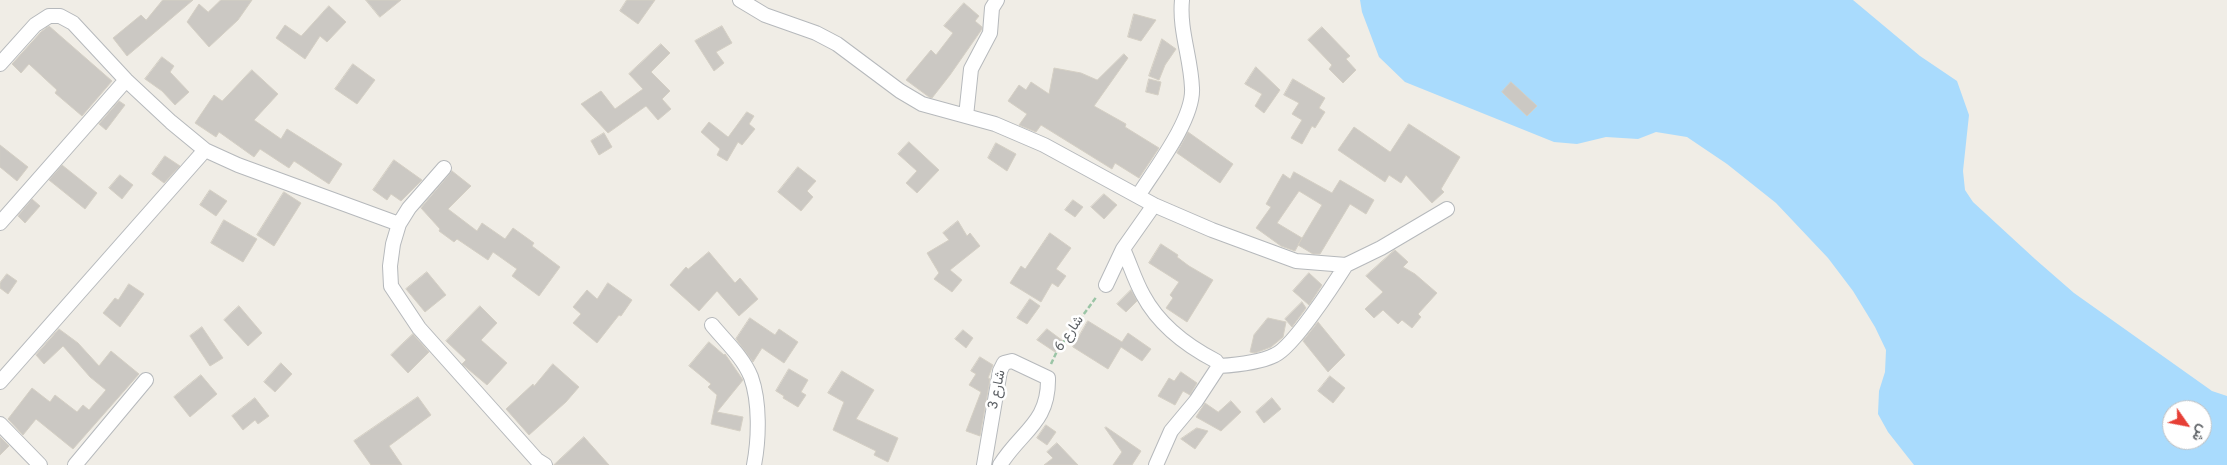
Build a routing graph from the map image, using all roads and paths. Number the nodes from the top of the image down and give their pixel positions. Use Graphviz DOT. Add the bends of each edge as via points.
graph roads {
  1 [pos="740,0"];
  2 [pos="996,0"];
  3 [pos="1182,0"];
  4 [pos="0,64"];
  5 [pos="126,80"];
  6 [pos="966,116"];
  7 [pos="205,150"];
  8 [pos="444,168"];
  9 [pos="1138,196"];
  10 [pos="1154,205"];
  11 [pos="1447,209"];
  12 [pos="0,223"];
  13 [pos="399,224"];
  14 [pos="1123,249"];
  15 [pos="1346,265"];
  16 [pos="1106,285"];
  17 [pos="712,325"];
  18 [pos="1219,366"];
  19 [pos="1048,378"];
  20 [pos="146,380"];
  21 [pos="0,382"];
  22 [pos="0,424"];
  23 [pos="539,463"];
  24 [pos="40,465"];
  25 [pos="75,465"];
  26 [pos="754,465"];
  27 [pos="984,465"];
  28 [pos="1000,465"];
  29 [pos="1156,465"];
  1 -- 6 [label="street" via="765,15 837,44 922,104"];
  2 -- 6 [label="street" via="992,8 990,33 971,69"];
  3 -- 9 [label="street" via="1180,16 1192,78 1192,98 1185,121"];
  4 -- 5 [label="street" via="35,25 49,16 60,16 73,23"];
  5 -- 7 [label="street"];
  5 -- 12 [label="street"];
  6 -- 9 [label="street" via="995,124 1044,145"];
  7 -- 13 [label="street" via="238,166"];
  7 -- 21 [label="street"];
  8 -- 13 [label="street"];
  9 -- 10 [label="street"];
  10 -- 14 [label="street"];
  10 -- 15 [label="street" via="1296,261"];
  11 -- 15 [label="street"];
  13 -- 23 [label="street" via="390,266 391,286 419,328"];
  14 -- 16 [label="street"];
  14 -- 18 [label="street" via="1143,296 1160,320 1179,338"];
  15 -- 18 [label="street" via="1302,326 1276,355 1241,365"];
  16 -- 19 [label="path, شارع 6" via="1057,351"];
  17 -- 26 [label="street" via="742,361 751,378 757,406"];
  18 -- 29 [label="street" via="1171,431"];
  19 -- 27 [label="street, شارع 3" via="1012,361 1004,363"];
  19 -- 28 [label="street" via="1045,406 1038,419 1012,446"];
  20 -- 25 [label="street"];
  22 -- 24 [label="street"];
}
